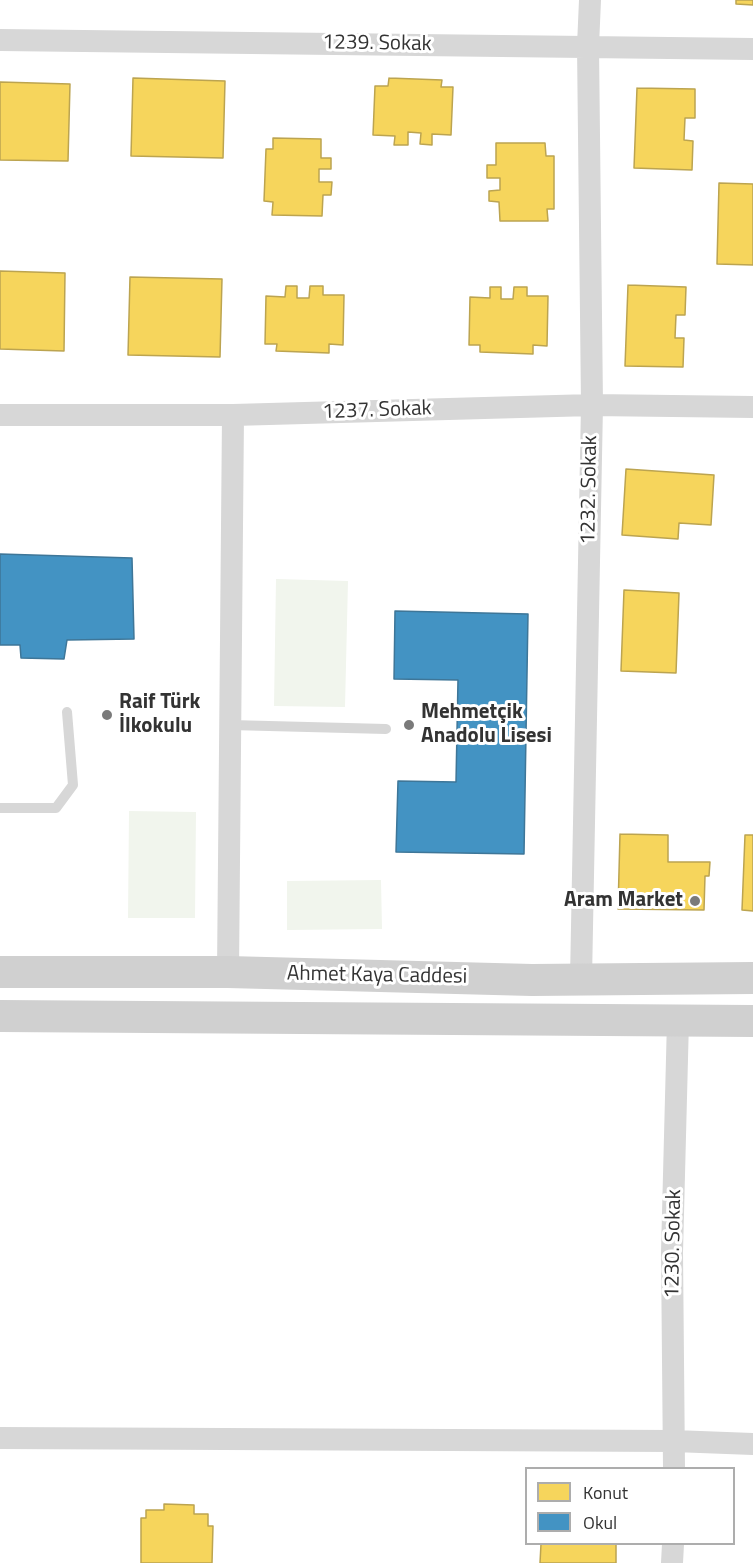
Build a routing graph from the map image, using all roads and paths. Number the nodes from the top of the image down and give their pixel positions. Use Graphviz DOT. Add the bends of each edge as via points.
graph roads {
  1 [pos="590,0"];
  2 [pos="0,40"];
  3 [pos="588,46"];
  4 [pos="753,49"];
  5 [pos="592,405"];
  6 [pos="753,407"];
  7 [pos="0,415"];
  8 [pos="233,415"];
  9 [pos="67,712"];
  10 [pos="230,725"];
  11 [pos="386,729"];
  12 [pos="0,808"];
  13 [pos="0,972"];
  14 [pos="228,972"];
  15 [pos="753,978"];
  16 [pos="581,979"];
  17 [pos="0,1016"];
  18 [pos="678,1020"];
  19 [pos="753,1021"];
  20 [pos="0,1437"];
  21 [pos="674,1441"];
  22 [pos="753,1444"];
  23 [pos="674,1467"];
  24 [pos="673,1545"];
  25 [pos="672,1563"];
  1 -- 3 [label="street, 1232. Sokak"];
  2 -- 3 [label="street, 1239. Sokak"];
  3 -- 4 [label="street, 1239. Sokak"];
  3 -- 5 [label="street, 1232. Sokak"];
  5 -- 6 [label="street, 1237. Sokak"];
  5 -- 8 [label="street, 1237. Sokak"];
  5 -- 16 [label="street, 1232. Sokak"];
  7 -- 8 [label="street, 1237. Sokak"];
  8 -- 10 [label="street"];
  9 -- 12 [label="lane" via="73,785 56,808"];
  10 -- 11 [label="lane"];
  10 -- 14 [label="street"];
  13 -- 14 [label="main road, Ahmet Kaya Caddesi"];
  14 -- 16 [label="main road, Ahmet Kaya Caddesi"];
  15 -- 16 [label="main road, Ahmet Kaya Caddesi"];
  17 -- 18 [label="main road"];
  18 -- 19 [label="main road"];
  18 -- 21 [label="street, 1230. Sokak" via="672,1251"];
  20 -- 21 [label="street"];
  21 -- 22 [label="street"];
  21 -- 23 [label="street, 1230. Sokak"];
  24 -- 25 [label="street"];
}
